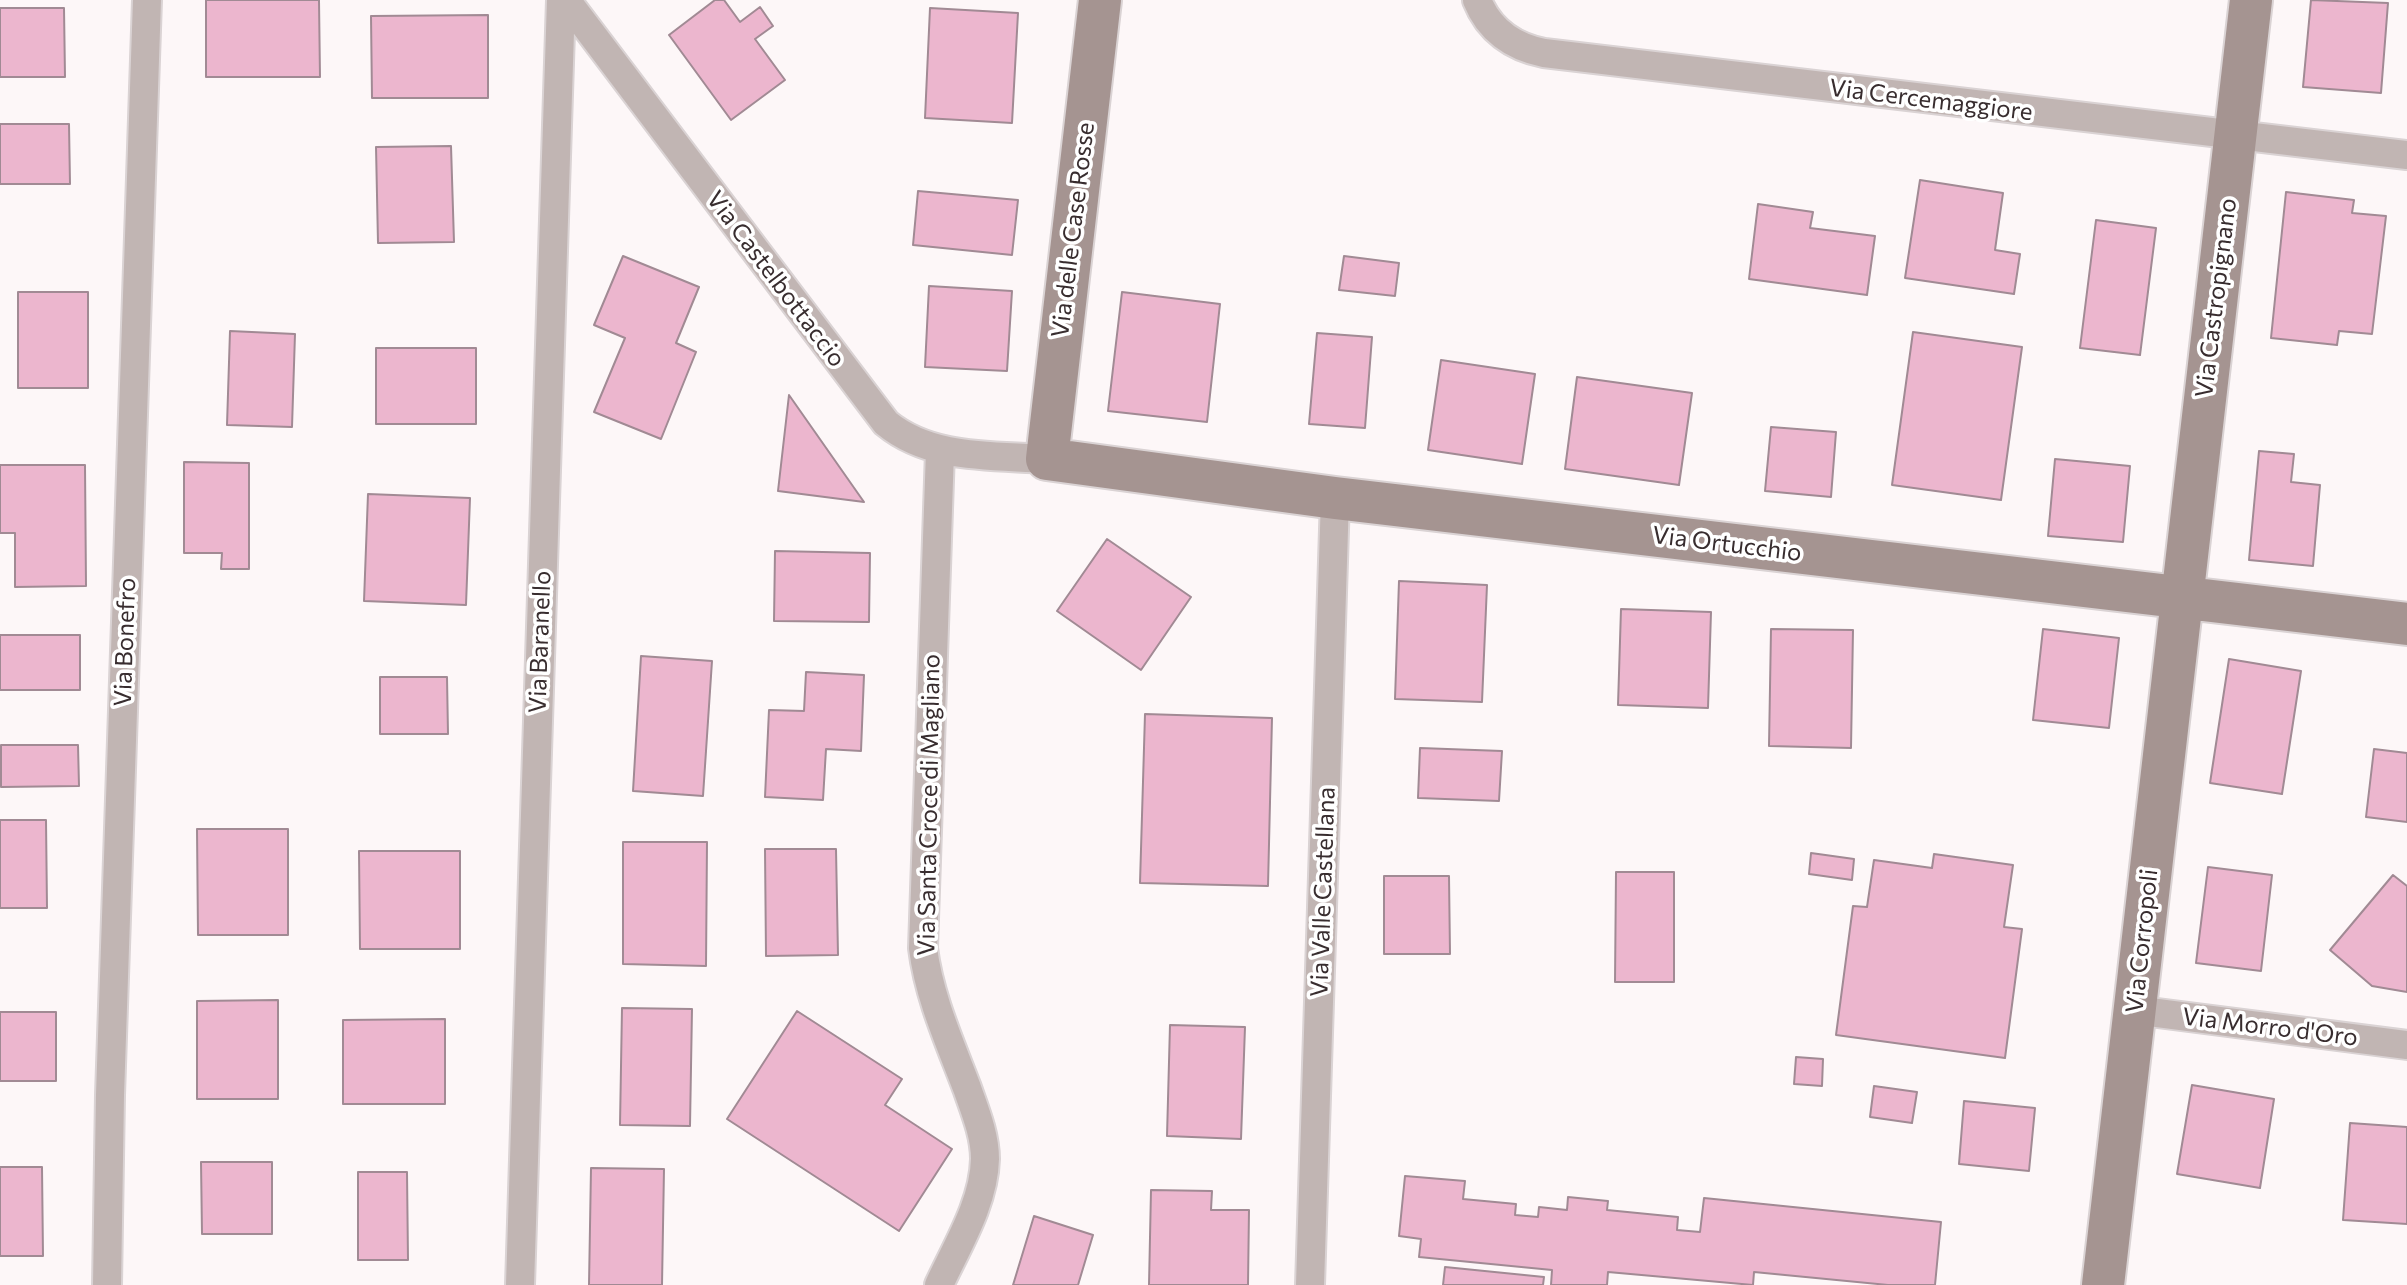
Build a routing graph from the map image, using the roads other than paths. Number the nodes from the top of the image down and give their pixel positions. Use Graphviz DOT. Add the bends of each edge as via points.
graph roads {
  1 [pos="147,0"];
  2 [pos="564,0"];
  3 [pos="1100,0"];
  4 [pos="1477,0"];
  5 [pos="2251,0"];
  6 [pos="2236,136"];
  7 [pos="2407,155"];
  8 [pos="940,451"];
  9 [pos="1047,459"];
  10 [pos="1335,498"];
  11 [pos="2181,597"];
  12 [pos="2407,624"];
  13 [pos="2134,1010"];
  14 [pos="2407,1045"];
  15 [pos="107,1285"];
  16 [pos="520,1285"];
  17 [pos="939,1285"];
  18 [pos="1310,1285"];
  19 [pos="2103,1285"];
  1 -- 15 [label="street, Via Bonefro"];
  2 -- 8 [label="street, Via Castelbottaccio" via="886,423 912,441"];
  2 -- 16 [label="street, Via Baranello"];
  3 -- 9 [label="street, Via delle Case Rosse"];
  4 -- 6 [label="street, Via Cercemaggiore" via="1507,40 1531,51"];
  5 -- 6 [label="street, Via Castropignano"];
  6 -- 7 [label="street, Via Cercemaggiore"];
  6 -- 11 [label="street, Via Castropignano"];
  8 -- 9 [label="street, Via Castelbottaccio"];
  8 -- 17 [label="street, Via Santa Croce di Magliano" via="923,948 929,985 977,1115 985,1160 974,1208"];
  9 -- 10 [label="street, Via Ortucchio"];
  10 -- 11 [label="street, Via Ortucchio"];
  10 -- 18 [label="street, Via Valle Castellana"];
  11 -- 12 [label="street, Via Ortucchio"];
  11 -- 13 [label="street, Via Corropoli"];
  13 -- 14 [label="street, Via Morro d'Oro"];
  13 -- 19 [label="street, Via Corropoli"];
}
